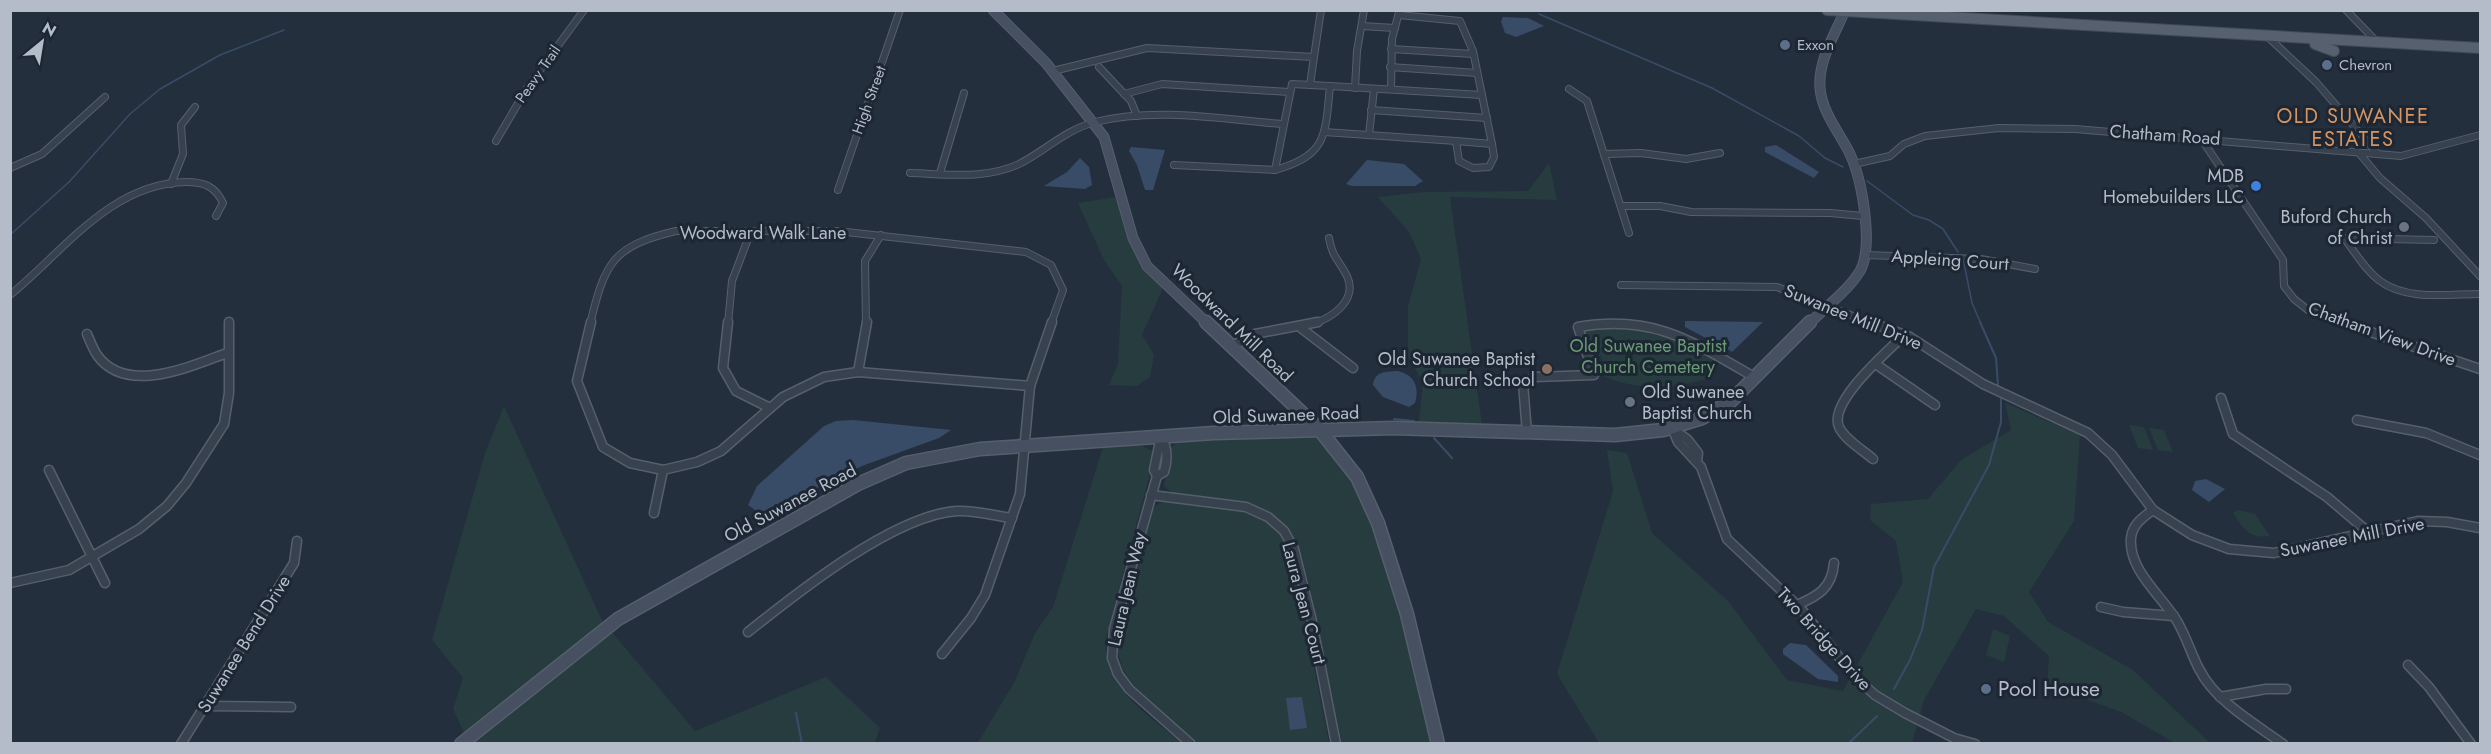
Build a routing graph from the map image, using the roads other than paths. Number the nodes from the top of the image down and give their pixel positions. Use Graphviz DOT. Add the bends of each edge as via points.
graph roads {
  1 [pos="584,10"];
  2 [pos="900,10"];
  3 [pos="993,10"];
  4 [pos="1321,10"];
  5 [pos="1364,10"];
  6 [pos="1827,10"];
  7 [pos="2346,10"];
  8 [pos="1845,11"];
  9 [pos="1399,13"];
  10 [pos="1362,26"];
  11 [pos="1395,28"];
  12 [pos="2268,37"];
  13 [pos="2303,39"];
  14 [pos="2379,44"];
  15 [pos="2481,48"];
  16 [pos="1391,49"];
  17 [pos="2334,51"];
  18 [pos="1473,54"];
  19 [pos="1314,57"];
  20 [pos="1099,67"];
  21 [pos="1390,68"];
  22 [pos="1053,71"];
  23 [pos="1477,73"];
  24 [pos="1310,85"];
  25 [pos="1330,86"];
  26 [pos="1355,88"];
  27 [pos="1374,88"];
  28 [pos="1569,89"];
  29 [pos="1391,90"];
  30 [pos="1290,92"];
  31 [pos="964,93"];
  32 [pos="1124,94"];
  33 [pos="1482,94"];
  34 [pos="105,97"];
  35 [pos="195,107"];
  36 [pos="1371,110"];
  37 [pos="1137,116"];
  38 [pos="1487,118"];
  39 [pos="1094,122"];
  40 [pos="1282,124"];
  41 [pos="1324,132"];
  42 [pos="1369,135"];
  43 [pos="2481,135"];
  44 [pos="2200,137"];
  45 [pos="496,141"];
  46 [pos="1456,141"];
  47 [pos="1492,144"];
  48 [pos="1720,153"];
  49 [pos="2359,153"];
  50 [pos="1604,154"];
  51 [pos="2378,154"];
  52 [pos="1854,164"];
  53 [pos="1174,165"];
  54 [pos="10,168"];
  55 [pos="1275,170"];
  56 [pos="910,173"];
  57 [pos="940,173"];
  58 [pos="171,184"];
  59 [pos="838,190"];
  60 [pos="1621,206"];
  61 [pos="216,216"];
  62 [pos="1863,216"];
  63 [pos="751,231"];
  64 [pos="1629,233"];
  65 [pos="881,235"];
  66 [pos="1329,238"];
  67 [pos="2434,240"];
  68 [pos="1865,255"];
  69 [pos="2035,269"];
  70 [pos="2481,276"];
  71 [pos="1621,285"];
  72 [pos="2481,294"];
  73 [pos="10,295"];
  74 [pos="1827,307"];
  75 [pos="229,322"];
  76 [pos="1301,328"];
  77 [pos="87,334"];
  78 [pos="1904,334"];
  79 [pos="1230,347"];
  80 [pos="227,353"];
  81 [pos="1877,365"];
  82 [pos="1353,368"];
  83 [pos="2481,369"];
  84 [pos="858,372"];
  85 [pos="1754,377"];
  86 [pos="1030,386"];
  87 [pos="2221,398"];
  88 [pos="1935,405"];
  89 [pos="770,408"];
  90 [pos="2357,420"];
  91 [pos="1672,428"];
  92 [pos="1319,429"];
  93 [pos="1527,433"];
  94 [pos="1161,436"];
  95 [pos="1025,445"];
  96 [pos="2481,454"];
  97 [pos="1873,459"];
  98 [pos="49,470"];
  99 [pos="663,470"];
  100 [pos="1151,495"];
  101 [pos="2153,510"];
  102 [pos="654,513"];
  103 [pos="1012,518"];
  104 [pos="2481,528"];
  105 [pos="2367,531"];
  106 [pos="297,541"];
  107 [pos="93,556"];
  108 [pos="1834,563"];
  109 [pos="10,583"];
  110 [pos="105,583"];
  111 [pos="1797,605"];
  112 [pos="2101,607"];
  113 [pos="2174,616"];
  114 [pos="748,632"];
  115 [pos="942,654"];
  116 [pos="2408,665"];
  117 [pos="2286,689"];
  118 [pos="2220,697"];
  119 [pos="205,706"];
  120 [pos="291,707"];
  121 [pos="181,744"];
  122 [pos="460,744"];
  123 [pos="1191,744"];
  124 [pos="1336,744"];
  125 [pos="1438,744"];
  126 [pos="1975,744"];
  127 [pos="2283,744"];
  128 [pos="2471,744"];
  1 -- 45 [label="street, Peavy Trail" via="527,88"];
  2 -- 59 [label="street, High Street"];
  3 -- 22 [label="street, Woodward Mill Road"];
  4 -- 19 [label="street"];
  5 -- 10 [label="street"];
  6 -- 8 [label="main road"];
  7 -- 14 [label="street"];
  8 -- 12 [label="main road"];
  8 -- 52 [label="street, Old Suwanee Road" via="1823,62 1820,87 1826,114"];
  9 -- 11 [label="street"];
  9 -- 18 [label="street" via="1460,21"];
  10 -- 11 [label="street"];
  10 -- 26 [label="street"];
  11 -- 16 [label="street"];
  12 -- 13 [label="main road"];
  12 -- 51 [label="street" via="2316,82"];
  13 -- 14 [label="main road"];
  13 -- 17 [label="main road"];
  14 -- 15 [label="main road"];
  16 -- 18 [label="street"];
  16 -- 21 [label="street"];
  18 -- 23 [label="street"];
  19 -- 22 [label="street" via="1147,48"];
  19 -- 24 [label="street"];
  20 -- 32 [label="street"];
  21 -- 23 [label="street"];
  21 -- 29 [label="street"];
  22 -- 39 [label="street, Woodward Mill Road"];
  23 -- 33 [label="street"];
  24 -- 25 [label="street"];
  24 -- 30 [label="street" via="1292,84"];
  25 -- 26 [label="street"];
  25 -- 41 [label="street"];
  26 -- 27 [label="street"];
  27 -- 29 [label="street"];
  27 -- 36 [label="street"];
  28 -- 50 [label="street" via="1587,101"];
  29 -- 33 [label="street"];
  30 -- 32 [label="street" via="1162,84"];
  30 -- 40 [label="street"];
  31 -- 57 [label="street"];
  32 -- 37 [label="street" via="1136,108"];
  33 -- 38 [label="street"];
  34 -- 54 [label="street" via="42,154"];
  35 -- 58 [label="street" via="181,125 183,154"];
  36 -- 38 [label="street"];
  36 -- 42 [label="street"];
  37 -- 39 [label="street"];
  37 -- 40 [label="street"];
  38 -- 47 [label="street"];
  39 -- 57 [label="street" via="1064,133 1006,169"];
  39 -- 79 [label="street, Woodward Mill Road" via="1104,137 1139,254"];
  40 -- 55 [label="street"];
  41 -- 42 [label="street"];
  41 -- 55 [label="street" via="1317,152"];
  42 -- 46 [label="street"];
  43 -- 51 [label="street, Chatham Road" via="2410,155"];
  44 -- 49 [label="street, Chatham Road"];
  44 -- 52 [label="street, Chatham Road" via="2032,127 1972,129 1919,138 1890,156"];
  44 -- 83 [label="street, Chatham View Drive" via="2283,260 2284,286 2294,299 2308,310"];
  46 -- 47 [label="street"];
  46 -- 47 [label="street" via="1459,161 1478,170 1490,167 1494,157"];
  48 -- 50 [label="street" via="1686,159 1641,153"];
  49 -- 51 [label="street, Chatham Road"];
  49 -- 70 [label="street"];
  50 -- 60 [label="street"];
  52 -- 62 [label="street, Old Suwanee Road"];
  53 -- 55 [label="street"];
  56 -- 57 [label="street"];
  58 -- 61 [label="street" via="206,185 217,191 223,203"];
  58 -- 73 [label="street" via="112,205"];
  60 -- 62 [label="street" via="1660,206 1691,212"];
  60 -- 64 [label="street"];
  62 -- 68 [label="street, Old Suwanee Road"];
  63 -- 65 [label="street, Woodward Walk Lane"];
  63 -- 89 [label="street" via="732,281 723,368 736,391"];
  63 -- 99 [label="street, Woodward Walk Lane" via="676,231 651,237 617,256 601,279 578,381 603,447 630,463"];
  65 -- 84 [label="street" via="865,261 868,315"];
  65 -- 86 [label="street, Woodward Walk Lane" via="1026,252 1051,264 1063,290"];
  66 -- 76 [label="street" via="1331,252 1346,274 1349,289 1342,306 1325,320"];
  67 -- 72 [label="street" via="2344,238 2380,280 2391,286 2409,292"];
  68 -- 69 [label="street, Appleing Court" via="1981,259"];
  68 -- 74 [label="street, Old Suwanee Road" via="1854,279"];
  71 -- 74 [label="street, Suwanee Mill Drive" via="1772,286"];
  74 -- 78 [label="street, Suwanee Mill Drive"];
  74 -- 85 [label="street, Old Suwanee Road"];
  75 -- 80 [label="street"];
  76 -- 79 [label="street" via="1257,334"];
  76 -- 82 [label="street"];
  77 -- 80 [label="street" via="90,345 116,374 172,371"];
  78 -- 81 [label="street"];
  78 -- 101 [label="street, Suwanee Mill Drive" via="1983,384 2088,433 2112,455"];
  79 -- 92 [label="street, Woodward Mill Road"];
  80 -- 107 [label="street" via="224,424 192,473 166,506"];
  81 -- 88 [label="street"];
  81 -- 97 [label="street" via="1843,399 1837,415 1843,433"];
  84 -- 86 [label="street, Woodward Walk Lane"];
  84 -- 89 [label="street, Woodward Walk Lane" via="824,377 802,386"];
  85 -- 91 [label="street, Old Suwanee Road" via="1720,408"];
  85 -- 93 [label="street" via="1672,332 1649,324 1598,322 1578,327 1594,375 1534,377 1522,383"];
  86 -- 95 [label="street, Woodward Walk Lane"];
  87 -- 105 [label="street" via="2233,434 2327,497"];
  89 -- 99 [label="street, Woodward Walk Lane" via="722,451"];
  90 -- 96 [label="street" via="2426,433"];
  91 -- 93 [label="street, Old Suwanee Road" via="1628,435"];
  91 -- 111 [label="street, Two Bridge Drive" via="1678,442 1697,461 1727,540"];
  92 -- 93 [label="street, Old Suwanee Road"];
  92 -- 94 [label="street, Old Suwanee Road"];
  92 -- 125 [label="street, Woodward Mill Road" via="1358,477 1375,514 1407,614"];
  94 -- 95 [label="street, Old Suwanee Road"];
  94 -- 100 [label="street, Laura Jean Way" via="1168,453 1164,472 1157,476"];
  95 -- 103 [label="street, Woodward Walk Lane" via="1020,494"];
  95 -- 122 [label="street, Old Suwanee Road" via="943,454 906,463 858,484 618,618"];
  98 -- 107 [label="street"];
  99 -- 102 [label="street"];
  100 -- 123 [label="street, Laura Jean Way" via="1113,635 1112,658 1129,689"];
  100 -- 124 [label="street, Laura Jean Court" via="1246,507 1272,520 1287,536 1294,549 1317,642"];
  101 -- 105 [label="street, Suwanee Mill Drive" via="2200,539 2249,553 2282,552"];
  101 -- 113 [label="street" via="2134,527 2131,550 2137,565"];
  103 -- 114 [label="street" via="958,511 930,516 897,530 811,581"];
  103 -- 115 [label="street, Woodward Walk Lane" via="985,595"];
  104 -- 105 [label="street, Suwanee Mill Drive" via="2418,521"];
  106 -- 119 [label="street, Suwanee Bend Drive" via="294,563"];
  107 -- 109 [label="street" via="69,570"];
  107 -- 110 [label="street"];
  108 -- 111 [label="street" via="1828,589"];
  111 -- 126 [label="street, Two Bridge Drive" via="1847,670 1866,688 1946,735"];
  112 -- 113 [label="street"];
  113 -- 118 [label="street" via="2197,667"];
  116 -- 128 [label="street"];
  117 -- 118 [label="street"];
  118 -- 127 [label="street"];
  119 -- 120 [label="street"];
  119 -- 121 [label="street, Suwanee Bend Drive"];
}
